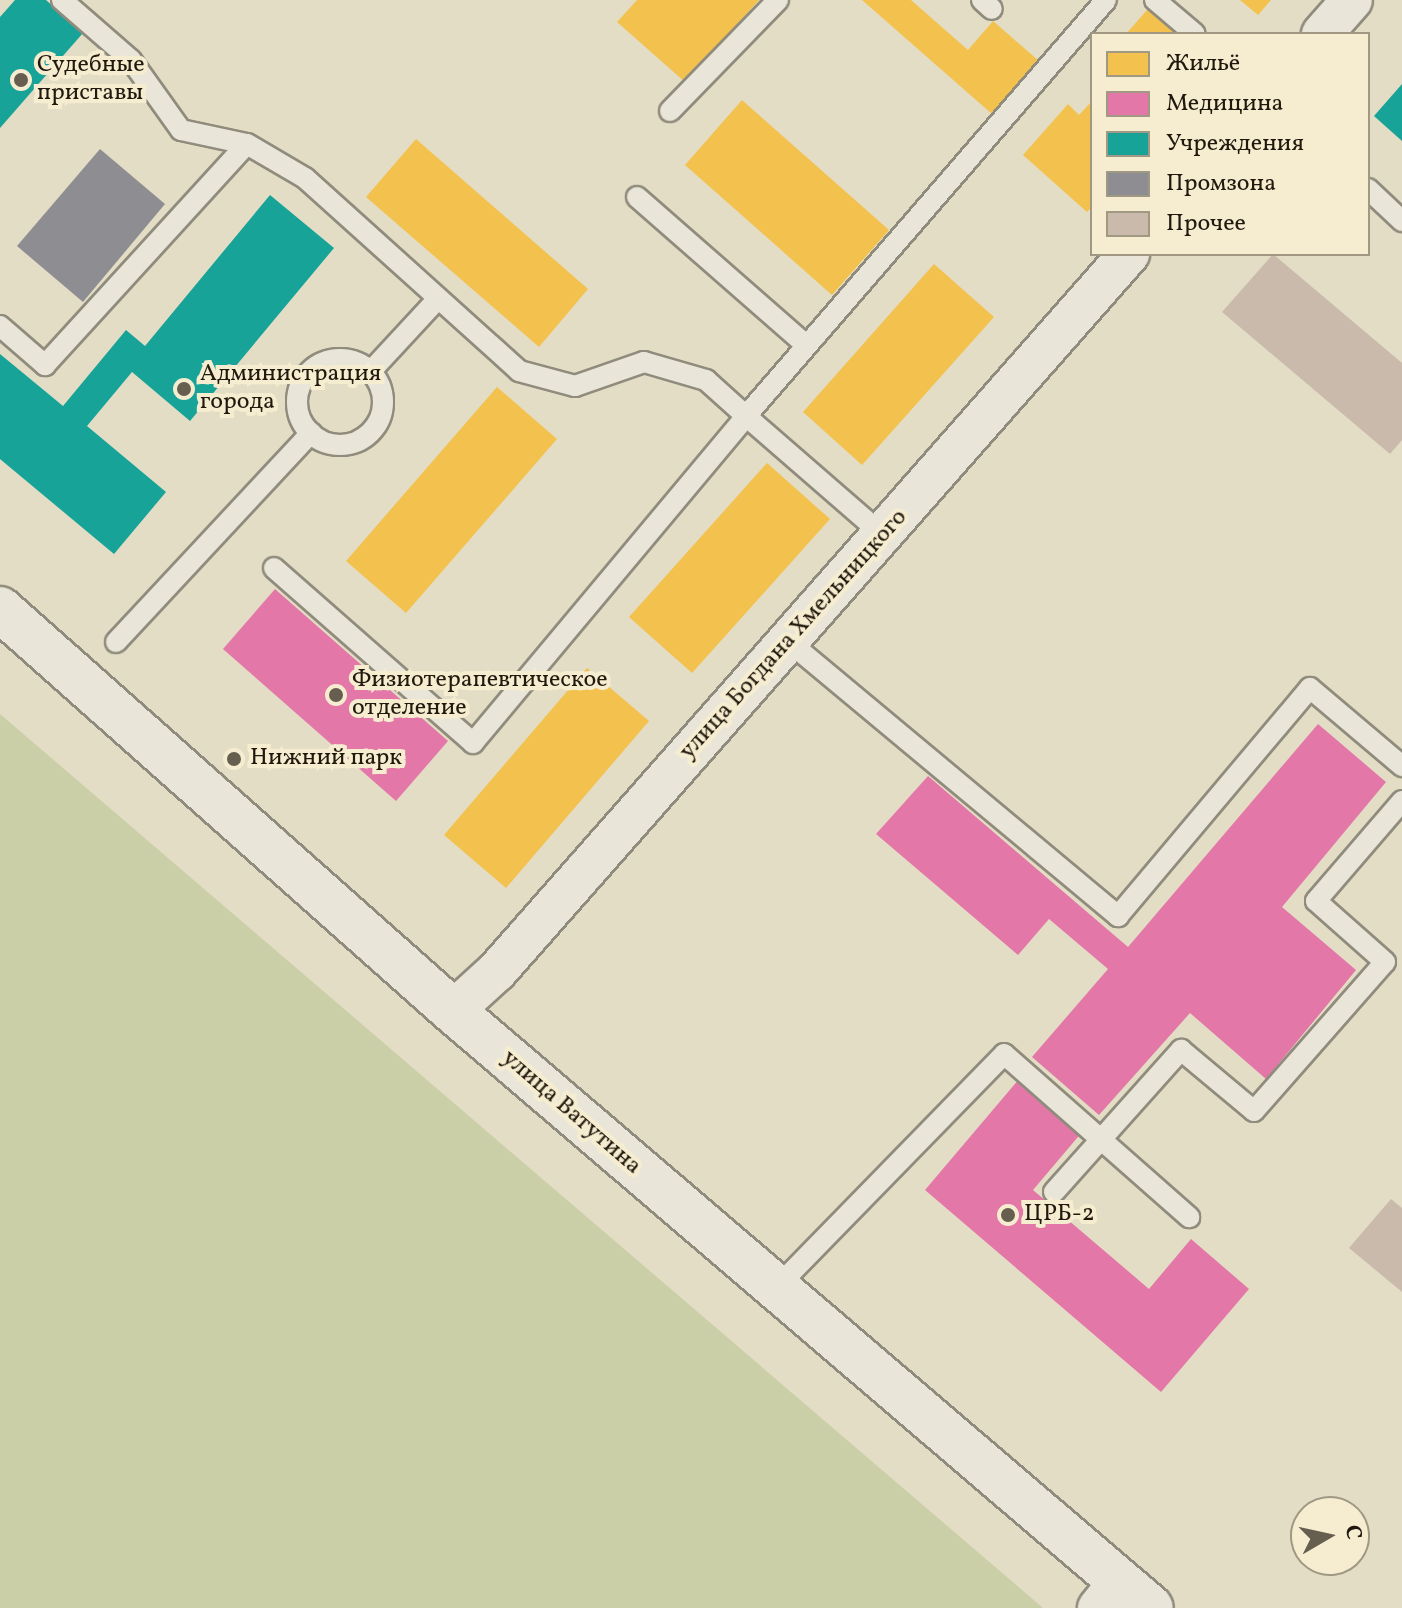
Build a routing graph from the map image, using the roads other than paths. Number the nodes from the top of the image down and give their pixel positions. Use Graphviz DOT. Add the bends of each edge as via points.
graph roads {
  1 [pos="62,0"];
  2 [pos="778,0"];
  3 [pos="1106,0"];
  4 [pos="1155,0"];
  5 [pos="1352,0"];
  6 [pos="1193,32"];
  7 [pos="1324,32"];
  8 [pos="670,111"];
  9 [pos="247,144"];
  10 [pos="1370,191"];
  11 [pos="637,197"];
  12 [pos="1402,221"];
  13 [pos="1127,256"];
  14 [pos="435,302"];
  15 [pos="0,326"];
  16 [pos="805,344"];
  17 [pos="371,371"];
  18 [pos="746,416"];
  19 [pos="311,433"];
  20 [pos="883,535"];
  21 [pos="274,568"];
  22 [pos="0,609"];
  23 [pos="788,641"];
  24 [pos="116,642"];
  25 [pos="1402,766"];
  26 [pos="1402,801"];
  27 [pos="453,1011"];
  28 [pos="1101,1138"];
  29 [pos="1054,1192"];
  30 [pos="1189,1217"];
  31 [pos="775,1289"];
  32 [pos="1123,1599"];
  1 -- 9 [label="lane" via="131,60 181,130"];
  2 -- 8 [label="lane"];
  3 -- 16 [label="lane"];
  4 -- 6 [label="lane"];
  5 -- 7 [label="street"];
  9 -- 14 [label="lane" via="305,178"];
  9 -- 15 [label="lane" via="45,365"];
  10 -- 12 [label="lane"];
  11 -- 16 [label="lane"];
  13 -- 20 [label="street, улица Богдана Хмельницкого"];
  14 -- 17 [label="lane"];
  14 -- 18 [label="lane" via="519,371 575,386 644,362 706,380"];
  16 -- 18 [label="lane"];
  17 -- 19 [label="lane" via="383,399 375,426 352,443"];
  17 -- 19 [label="lane" via="334,359 310,371 297,396"];
  18 -- 20 [label="lane"];
  18 -- 21 [label="lane" via="473,743"];
  19 -- 24 [label="lane"];
  20 -- 23 [label="street, улица Богдана Хмельницкого"];
  22 -- 27 [label="main road, улица Ватутина"];
  23 -- 25 [label="lane" via="1118,916 1310,688"];
  23 -- 27 [label="street, улица Богдана Хмельницкого" via="497,971"];
  26 -- 28 [label="lane" via="1316,901 1385,962 1265,1099 1254,1111 1181,1050"];
  27 -- 31 [label="main road, улица Ватутина"];
  28 -- 29 [label="lane"];
  28 -- 30 [label="lane"];
  28 -- 31 [label="lane" via="1004,1054"];
  31 -- 32 [label="main road, улица Ватутина"];
}
